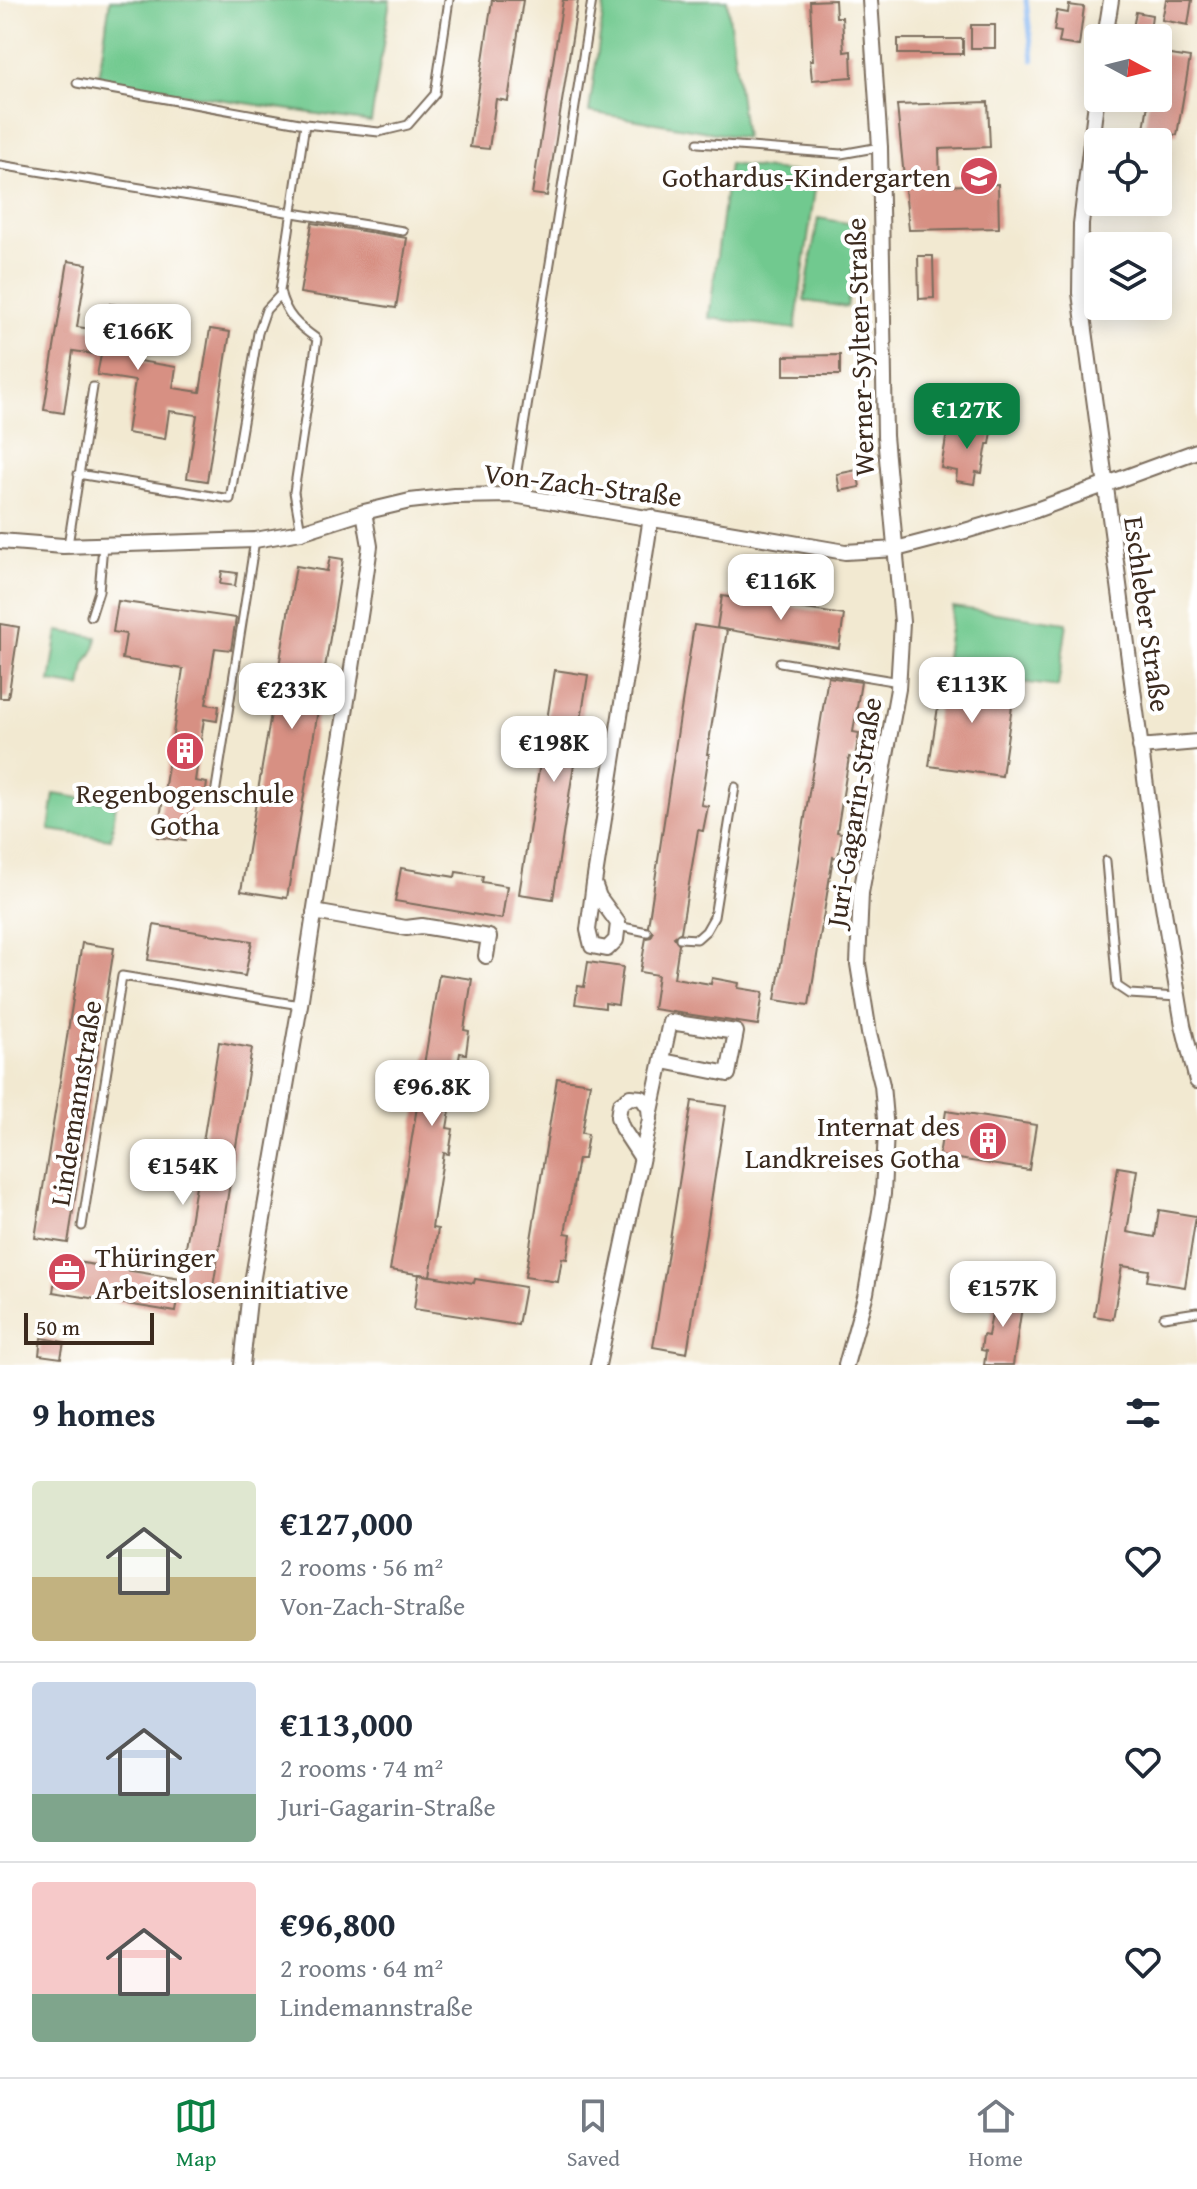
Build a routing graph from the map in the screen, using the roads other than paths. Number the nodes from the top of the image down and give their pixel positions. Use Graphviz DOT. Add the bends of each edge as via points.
graph roads {
  1 [pos="449,0"];
  2 [pos="592,0"];
  3 [pos="870,0"];
  4 [pos="1111,0"];
  5 [pos="1107,24"];
  6 [pos="77,83"];
  7 [pos="1094,112"];
  8 [pos="305,124"];
  9 [pos="698,143"];
  10 [pos="880,147"];
  11 [pos="0,165"];
  12 [pos="292,213"];
  13 [pos="403,231"];
  14 [pos="281,294"];
  15 [pos="93,387"];
  16 [pos="1197,451"];
  17 [pos="78,474"];
  18 [pos="1104,484"];
  19 [pos="513,495"];
  20 [pos="364,512"];
  21 [pos="651,517"];
  22 [pos="301,532"];
  23 [pos="255,540"];
  24 [pos="0,541"];
  25 [pos="68,545"];
  26 [pos="103,545"];
  27 [pos="896,549"];
  28 [pos="91,616"];
  29 [pos="780,662"];
  30 [pos="899,682"];
  31 [pos="1197,742"];
  32 [pos="1140,747"];
  33 [pos="735,787"];
  34 [pos="214,801"];
  35 [pos="1106,861"];
  36 [pos="594,883"];
  37 [pos="314,912"];
  38 [pos="618,926"];
  39 [pos="647,932"];
  40 [pos="680,938"];
  41 [pos="486,956"];
  42 [pos="1178,997"];
  43 [pos="300,1005"];
  44 [pos="663,1061"];
  45 [pos="1197,1078"];
  46 [pos="650,1119"];
  47 [pos="641,1157"];
  48 [pos="82,1226"];
  49 [pos="1197,1312"];
  50 [pos="1164,1317"];
  51 [pos="242,1365"];
  52 [pos="598,1365"];
  53 [pos="846,1365"];
  1 -- 8 [label="lane" via="435,94 408,125 379,132"];
  2 -- 19 [label="lane"];
  3 -- 10 [label="street, Werner-Sylten-Straße"];
  4 -- 5 [label="street"];
  6 -- 8 [label="lane"];
  7 -- 18 [label="street, Eschleber Straße" via="1079,259"];
  8 -- 12 [label="lane"];
  9 -- 10 [label="lane" via="841,154"];
  10 -- 27 [label="street, Werner-Sylten-Straße" via="885,436"];
  11 -- 12 [label="lane"];
  12 -- 13 [label="lane"];
  12 -- 14 [label="lane"];
  14 -- 17 [label="lane" via="266,310 258,333 230,499"];
  14 -- 22 [label="lane" via="298,326 317,339 294,492"];
  15 -- 17 [label="lane"];
  16 -- 18 [label="street, Von-Zach-Straße"];
  17 -- 25 [label="lane"];
  18 -- 27 [label="street, Von-Zach-Straße" via="1036,510"];
  18 -- 32 [label="street, Eschleber Straße"];
  19 -- 20 [label="street, Von-Zach-Straße" via="410,501"];
  19 -- 21 [label="street, Von-Zach-Straße"];
  20 -- 22 [label="street, Von-Zach-Straße"];
  20 -- 37 [label="street" via="370,546"];
  21 -- 27 [label="street, Von-Zach-Straße" via="845,552"];
  21 -- 36 [label="street"];
  22 -- 23 [label="street, Von-Zach-Straße"];
  23 -- 26 [label="street, Von-Zach-Straße"];
  23 -- 34 [label="lane"];
  24 -- 25 [label="street, Von-Zach-Straße"];
  25 -- 26 [label="street, Von-Zach-Straße"];
  26 -- 28 [label="lane"];
  27 -- 30 [label="street, Juri-Gagarin-Straße" via="902,622"];
  29 -- 30 [label="lane"];
  30 -- 53 [label="street, Juri-Gagarin-Straße" via="861,893 858,964 882,1085 883,1194 866,1293"];
  31 -- 32 [label="street"];
  32 -- 42 [label="street, Eschleber Straße"];
  33 -- 40 [label="lane" via="714,917 697,939"];
  35 -- 42 [label="lane" via="1117,986 1129,994"];
  36 -- 38 [label="street"];
  36 -- 38 [label="street" via="588,930 592,946 613,945"];
  37 -- 41 [label="street" via="489,937"];
  37 -- 43 [label="street"];
  38 -- 39 [label="lane"];
  42 -- 45 [label="street, Eschleber Straße"];
  43 -- 48 [label="lane, Lindemannstraße" via="122,976"];
  43 -- 51 [label="street"];
  44 -- 44 [label="street" via="670,1022 736,1032 728,1074"];
  44 -- 46 [label="street"];
  46 -- 47 [label="street"];
  46 -- 47 [label="street" via="642,1098 630,1097 620,1104 622,1128"];
  47 -- 52 [label="street"];
  49 -- 50 [label="lane"];
}
